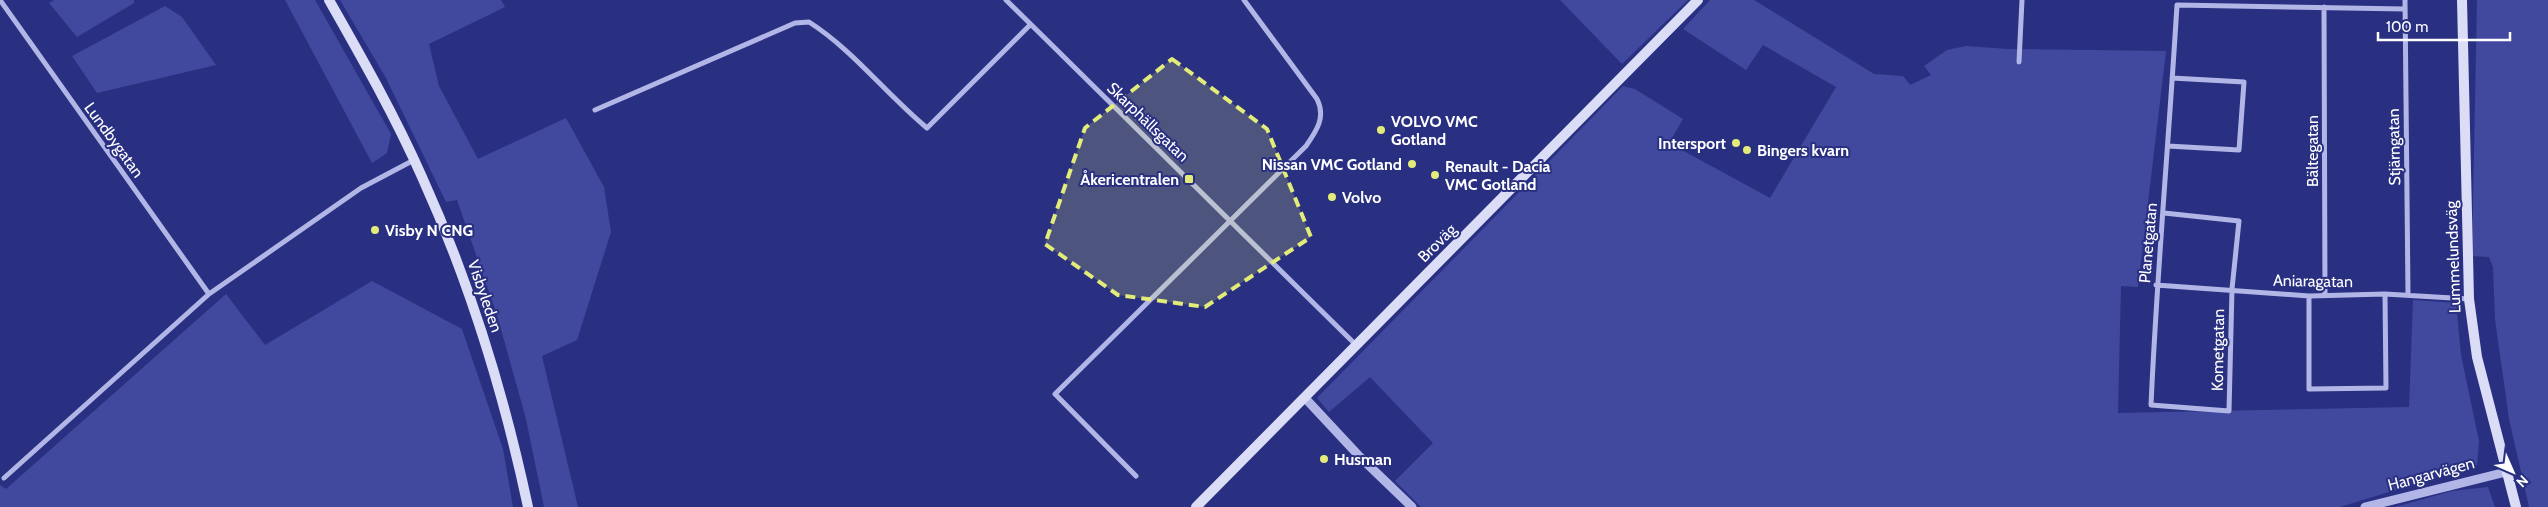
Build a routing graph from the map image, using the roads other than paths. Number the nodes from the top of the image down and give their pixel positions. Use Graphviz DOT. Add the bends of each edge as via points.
graph roads {
  1 [pos="0,0"];
  2 [pos="329,0"];
  3 [pos="1006,0"];
  4 [pos="1244,0"];
  5 [pos="1698,0"];
  6 [pos="2022,0"];
  7 [pos="2405,0"];
  8 [pos="2462,0"];
  9 [pos="2324,7"];
  10 [pos="2405,9"];
  11 [pos="1030,25"];
  12 [pos="2019,62"];
  13 [pos="2172,78"];
  14 [pos="595,110"];
  15 [pos="2168,146"];
  16 [pos="414,160"];
  17 [pos="2164,213"];
  18 [pos="1231,220"];
  19 [pos="2156,285"];
  20 [pos="2232,289"];
  21 [pos="209,294"];
  22 [pos="2386,294"];
  23 [pos="2408,294"];
  24 [pos="2309,296"];
  25 [pos="2325,296"];
  26 [pos="2469,299"];
  27 [pos="1357,346"];
  28 [pos="1305,398"];
  29 [pos="2229,411"];
  30 [pos="2506,472"];
  31 [pos="1136,476"];
  32 [pos="4,478"];
  33 [pos="528,507"];
  34 [pos="1196,507"];
  35 [pos="1412,507"];
  36 [pos="2364,507"];
  37 [pos="2516,507"];
  1 -- 21 [label="street, Lundbygatan"];
  2 -- 16 [label="main road, Visbyleden"];
  3 -- 11 [label="street, Skarphällsgatan"];
  4 -- 18 [label="street" via="1308,86 1321,107 1322,115 1318,130 1306,146"];
  5 -- 27 [label="main road, Broväg"];
  6 -- 12 [label="street"];
  7 -- 10 [label="street, Stjärngatan"];
  8 -- 26 [label="main road, Lummelundsväg"];
  9 -- 10 [label="street"];
  9 -- 13 [label="street, Planetgatan" via="2177,5"];
  9 -- 25 [label="street, Bältegatan"];
  10 -- 23 [label="street, Stjärngatan"];
  11 -- 14 [label="street" via="927,128 902,108 836,42 809,22 795,23"];
  11 -- 18 [label="street, Skarphällsgatan"];
  13 -- 15 [label="street, Planetgatan"];
  13 -- 15 [label="street" via="2244,82 2239,150"];
  15 -- 17 [label="street, Planetgatan"];
  16 -- 21 [label="street" via="361,188"];
  16 -- 33 [label="main road, Visbyleden" via="489,352"];
  17 -- 19 [label="street, Planetgatan"];
  17 -- 20 [label="street, Kometgatan" via="2239,221"];
  18 -- 27 [label="street, Skarphällsgatan"];
  18 -- 31 [label="street" via="1054,394"];
  19 -- 20 [label="street, Aniaragatan"];
  19 -- 29 [label="street, Planetgatan" via="2150,405"];
  20 -- 24 [label="street, Aniaragatan"];
  20 -- 29 [label="street, Kometgatan"];
  21 -- 32 [label="street"];
  22 -- 23 [label="street, Aniaragatan"];
  22 -- 24 [label="street" via="2386,388 2310,388"];
  22 -- 25 [label="street, Aniaragatan"];
  23 -- 26 [label="street, Aniaragatan"];
  24 -- 25 [label="street, Aniaragatan"];
  26 -- 30 [label="main road, Lummelundsväg" via="2477,357"];
  27 -- 28 [label="main road, Broväg"];
  28 -- 34 [label="main road, Broväg"];
  28 -- 35 [label="street"];
  30 -- 36 [label="street, Hangarvägen"];
  30 -- 37 [label="main road, Lummelundsväg"];
}
